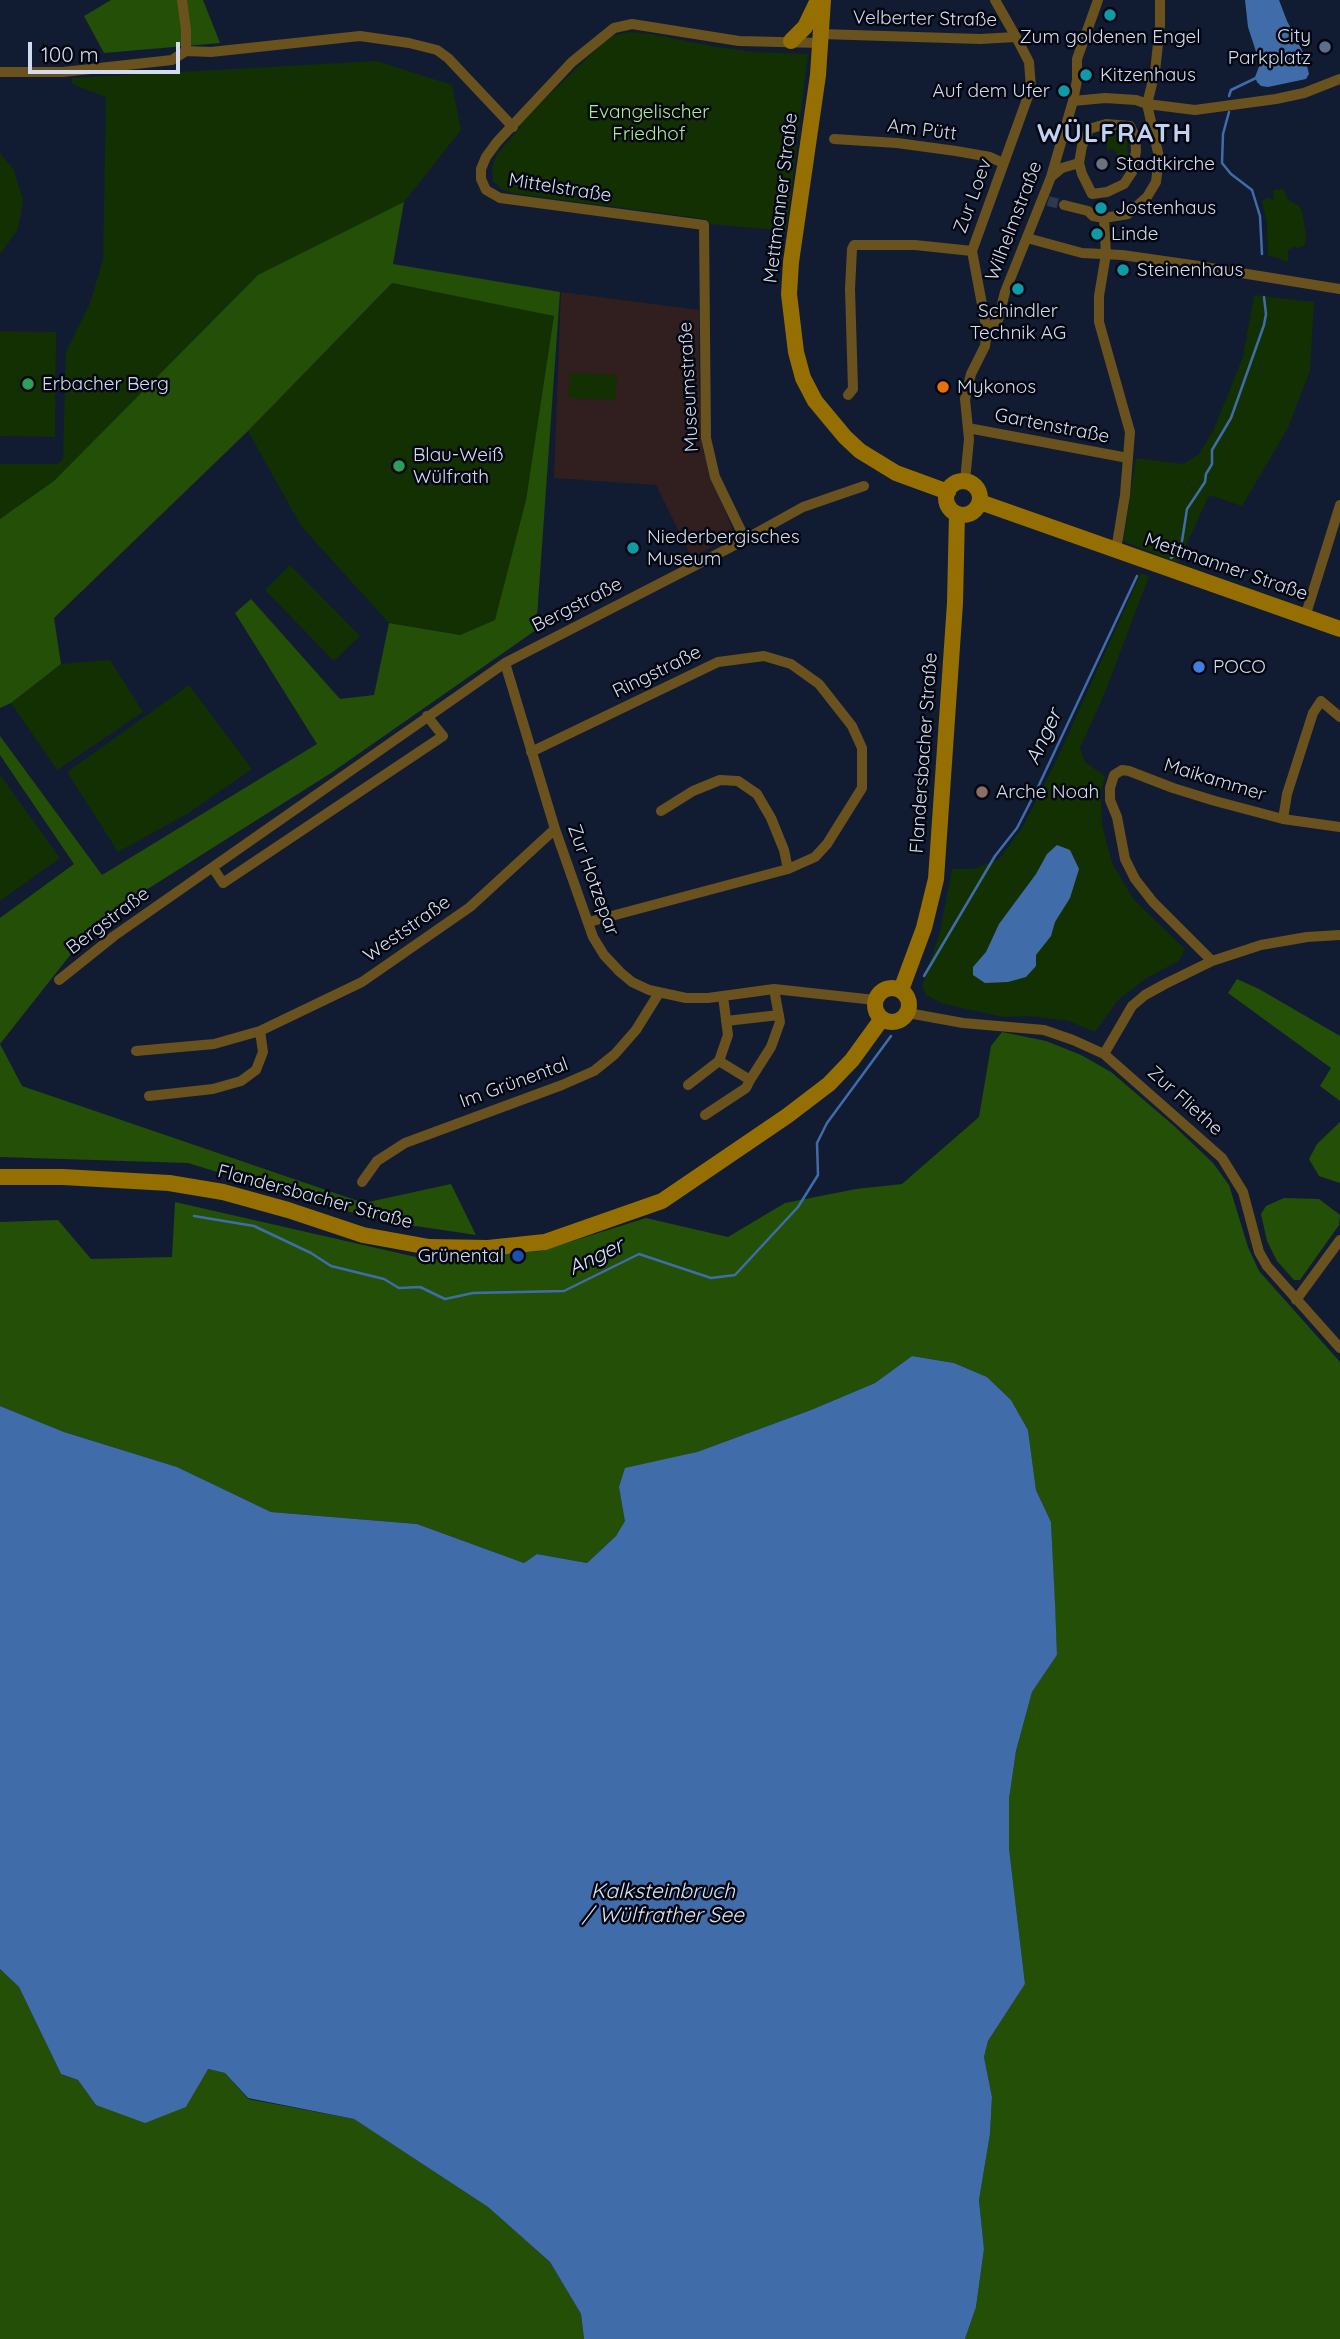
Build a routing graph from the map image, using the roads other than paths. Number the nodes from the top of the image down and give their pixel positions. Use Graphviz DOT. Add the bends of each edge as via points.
graph roads {
  1 [pos="182,0"];
  2 [pos="821,0"];
  3 [pos="995,0"];
  4 [pos="1098,0"];
  5 [pos="1160,0"];
  6 [pos="1016,37"];
  7 [pos="821,38"];
  8 [pos="791,41"];
  9 [pos="186,51"];
  10 [pos="0,72"];
  11 [pos="1340,79"];
  12 [pos="1031,88"];
  13 [pos="1073,102"];
  14 [pos="1147,104"];
  15 [pos="513,127"];
  16 [pos="834,139"];
  17 [pos="1003,163"];
  18 [pos="1079,163"];
  19 [pos="1051,177"];
  20 [pos="1064,205"];
  21 [pos="1104,219"];
  22 [pos="704,225"];
  23 [pos="1027,238"];
  24 [pos="972,251"];
  25 [pos="1106,254"];
  26 [pos="1340,289"];
  27 [pos="987,331"];
  28 [pos="848,395"];
  29 [pos="968,428"];
  30 [pos="1128,458"];
  31 [pos="965,481"];
  32 [pos="864,486"];
  33 [pos="948,492"];
  34 [pos="980,502"];
  35 [pos="1340,505"];
  36 [pos="957,514"];
  37 [pos="745,539"];
  38 [pos="1116,550"];
  39 [pos="1305,617"];
  40 [pos="1340,629"];
  41 [pos="505,663"];
  42 [pos="427,716"];
  43 [pos="1340,717"];
  44 [pos="531,752"];
  45 [pos="661,811"];
  46 [pos="1283,819"];
  47 [pos="1340,827"];
  48 [pos="555,829"];
  49 [pos="213,867"];
  50 [pos="788,869"];
  51 [pos="589,922"];
  52 [pos="1340,935"];
  53 [pos="1212,961"];
  54 [pos="59,980"];
  55 [pos="774,989"];
  56 [pos="901,990"];
  57 [pos="659,993"];
  58 [pos="723,996"];
  59 [pos="875,1000"];
  60 [pos="908,1013"];
  61 [pos="779,1015"];
  62 [pos="881,1020"];
  63 [pos="726,1021"];
  64 [pos="260,1031"];
  65 [pos="136,1051"];
  66 [pos="1104,1054"];
  67 [pos="719,1061"];
  68 [pos="750,1080"];
  69 [pos="688,1085"];
  70 [pos="149,1096"];
  71 [pos="705,1115"];
  72 [pos="0,1177"];
  73 [pos="362,1182"];
  74 [pos="1340,1240"];
  75 [pos="1296,1300"];
  76 [pos="1340,1348"];
  1 -- 9 [label="street"];
  2 -- 7 [label="street, Mettmanner Straße"];
  2 -- 8 [label="street"];
  3 -- 6 [label="street"];
  4 -- 13 [label="street, Wilhelmstraße" via="1077,59"];
  5 -- 14 [label="street"];
  6 -- 7 [label="street, Velberter Straße"];
  6 -- 12 [label="street, Velberter Straße" via="1029,62"];
  7 -- 8 [label="street, Velberter Straße"];
  7 -- 33 [label="street, Mettmanner Straße" via="791,262 789,294 799,365 815,401 860,451 896,473"];
  8 -- 15 [label="street, Velberter Straße" via="739,41 632,24 614,28 572,62"];
  9 -- 10 [label="street" via="172,60 154,63 63,72"];
  9 -- 15 [label="street" via="360,36 409,43 437,50 448,58"];
  11 -- 14 [label="street" via="1304,93 1244,104 1195,110"];
  12 -- 17 [label="street, Zur Loev"];
  13 -- 14 [label="street" via="1105,98"];
  13 -- 19 [label="street, Wilhelmstraße"];
  14 -- 21 [label="street" via="1159,157 1156,182 1128,214"];
  15 -- 22 [label="street, Mittelstraße" via="497,142 481,169 486,190 500,198"];
  16 -- 17 [label="street, Am Pütt" via="956,151"];
  17 -- 24 [label="street, Zur Loev"];
  18 -- 18 [label="street" via="1089,129 1106,124 1130,126 1136,151 1124,184 1092,194"];
  18 -- 19 [label="street"];
  19 -- 23 [label="street, Wilhelmstraße"];
  20 -- 21 [label="street"];
  21 -- 25 [label="street"];
  22 -- 37 [label="street, Museumstraße" via="707,449 715,477"];
  23 -- 25 [label="street" via="1083,253"];
  23 -- 27 [label="street, Wilhelmstraße" via="998,320"];
  24 -- 27 [label="street, Zur Loev"];
  24 -- 28 [label="street" via="854,244 850,289 853,389"];
  25 -- 26 [label="street"];
  25 -- 30 [label="street" via="1099,322 1130,432"];
  27 -- 29 [label="street, Zur Loev" via="965,398"];
  29 -- 30 [label="street, Gartenstraße"];
  29 -- 31 [label="street, Zur Loev"];
  30 -- 38 [label="street"];
  31 -- 33 [label="street"];
  31 -- 34 [label="street" via="979,491"];
  32 -- 37 [label="street, Bergstraße" via="803,507"];
  33 -- 36 [label="street" via="948,504"];
  34 -- 36 [label="street" via="968,514"];
  34 -- 38 [label="street, Mettmanner Straße"];
  35 -- 39 [label="street"];
  36 -- 56 [label="street, Flandersbacher Straße" via="936,879"];
  37 -- 41 [label="street, Bergstraße"];
  38 -- 39 [label="street, Mettmanner Straße"];
  39 -- 40 [label="street, Mettmanner Straße"];
  41 -- 42 [label="street, Bergstraße"];
  41 -- 44 [label="street, Zur Hotzepar"];
  42 -- 49 [label="street, Bergstraße"];
  42 -- 49 [label="street" via="443,736 223,883"];
  43 -- 46 [label="street, Maikammer" via="1321,701 1313,713"];
  44 -- 48 [label="street, Zur Hotzepar"];
  44 -- 50 [label="street, Ringstraße" via="718,662 764,656 792,664 819,684 863,748 862,788 827,844 815,857"];
  45 -- 50 [label="street" via="720,780 738,781 757,794 771,818"];
  46 -- 47 [label="street, Maikammer"];
  46 -- 53 [label="street, Maikammer" via="1174,789 1138,773 1122,770 1114,775 1110,800 1135,879"];
  48 -- 51 [label="street, Zur Hotzepar"];
  48 -- 64 [label="street, Weststraße" via="470,907 362,982"];
  49 -- 54 [label="street, Bergstraße"];
  50 -- 51 [label="street, Ringstraße"];
  51 -- 57 [label="street, Zur Hotzepar" via="611,964 632,982"];
  52 -- 53 [label="street" via="1261,945"];
  53 -- 66 [label="street" via="1138,1000"];
  55 -- 58 [label="street, Zur Hotzepar"];
  55 -- 59 [label="street, Zur Hotzepar"];
  55 -- 61 [label="street"];
  56 -- 59 [label="street" via="886,989"];
  56 -- 60 [label="street" via="909,1003"];
  57 -- 58 [label="street, Zur Hotzepar" via="686,999"];
  57 -- 73 [label="street, Im Grünental" via="636,1030 594,1070 405,1143 377,1161"];
  58 -- 63 [label="street"];
  59 -- 62 [label="street"];
  60 -- 62 [label="street" via="897,1022"];
  60 -- 66 [label="street, Zur Fliethe" via="1044,1030"];
  61 -- 63 [label="street"];
  61 -- 68 [label="street" via="771,1047"];
  62 -- 72 [label="street, Flandersbacher Straße" via="829,1084 662,1201 545,1242 429,1247 363,1235 223,1192 169,1183"];
  63 -- 67 [label="street" via="728,1035"];
  64 -- 65 [label="street, Weststraße" via="214,1044"];
  64 -- 70 [label="street" via="263,1052 256,1070 241,1081"];
  66 -- 75 [label="street, Zur Fliethe" via="1222,1158 1243,1192 1259,1252"];
  67 -- 68 [label="street"];
  67 -- 69 [label="street"];
  68 -- 71 [label="street" via="746,1088"];
  74 -- 75 [label="street"];
  75 -- 76 [label="street, Zur Fliethe"];
}
